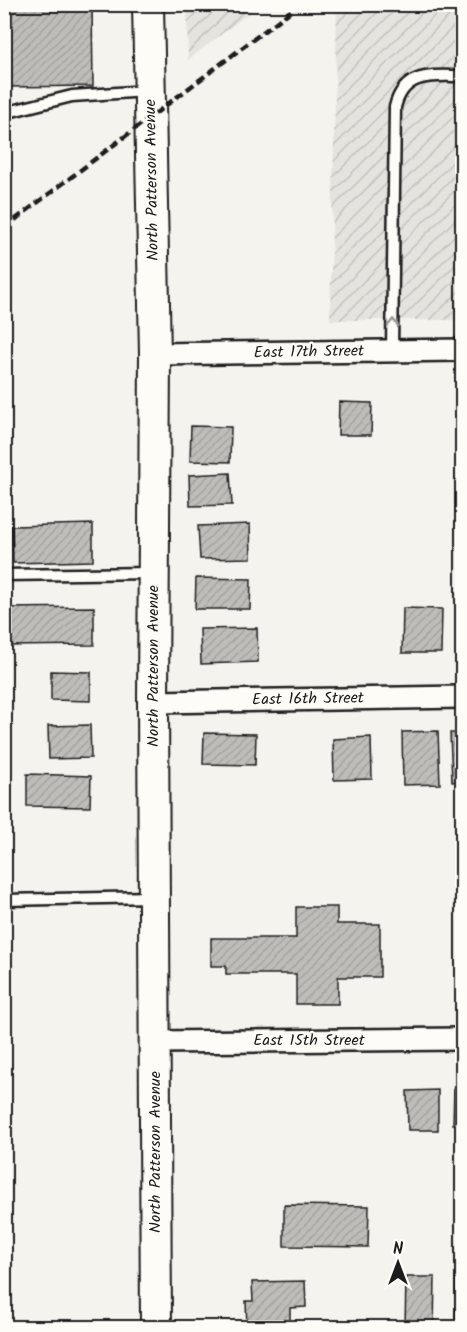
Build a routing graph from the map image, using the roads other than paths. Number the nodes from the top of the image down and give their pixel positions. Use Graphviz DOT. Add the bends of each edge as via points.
graph roads {
  1 [pos="148,4"];
  2 [pos="462,76"];
  3 [pos="150,90"];
  4 [pos="4,113"];
  5 [pos="462,350"];
  6 [pos="392,351"];
  7 [pos="155,354"];
  8 [pos="153,573"];
  9 [pos="4,575"];
  10 [pos="462,697"];
  11 [pos="153,702"];
  12 [pos="154,897"];
  13 [pos="4,900"];
  14 [pos="462,1039"];
  15 [pos="155,1042"];
  16 [pos="156,1328"];
  1 -- 3 [label="main road, North Patterson Avenue"];
  6 -- 2 [label="lane, one-way" via="398,93 410,82 428,76"];
  3 -- 4 [label="lane" via="72,96"];
  3 -- 7 [label="main road, North Patterson Avenue"];
  5 -- 6 [label="street, East 17th Street"];
  6 -- 7 [label="street, East 17th Street"];
  7 -- 8 [label="main road, North Patterson Avenue"];
  8 -- 9 [label="lane"];
  8 -- 11 [label="main road, North Patterson Avenue"];
  10 -- 11 [label="street, East 16th Street"];
  11 -- 12 [label="main road, North Patterson Avenue"];
  12 -- 13 [label="lane"];
  12 -- 15 [label="main road, North Patterson Avenue"];
  14 -- 15 [label="street, East 15th Street"];
  15 -- 16 [label="main road, North Patterson Avenue"];
}
